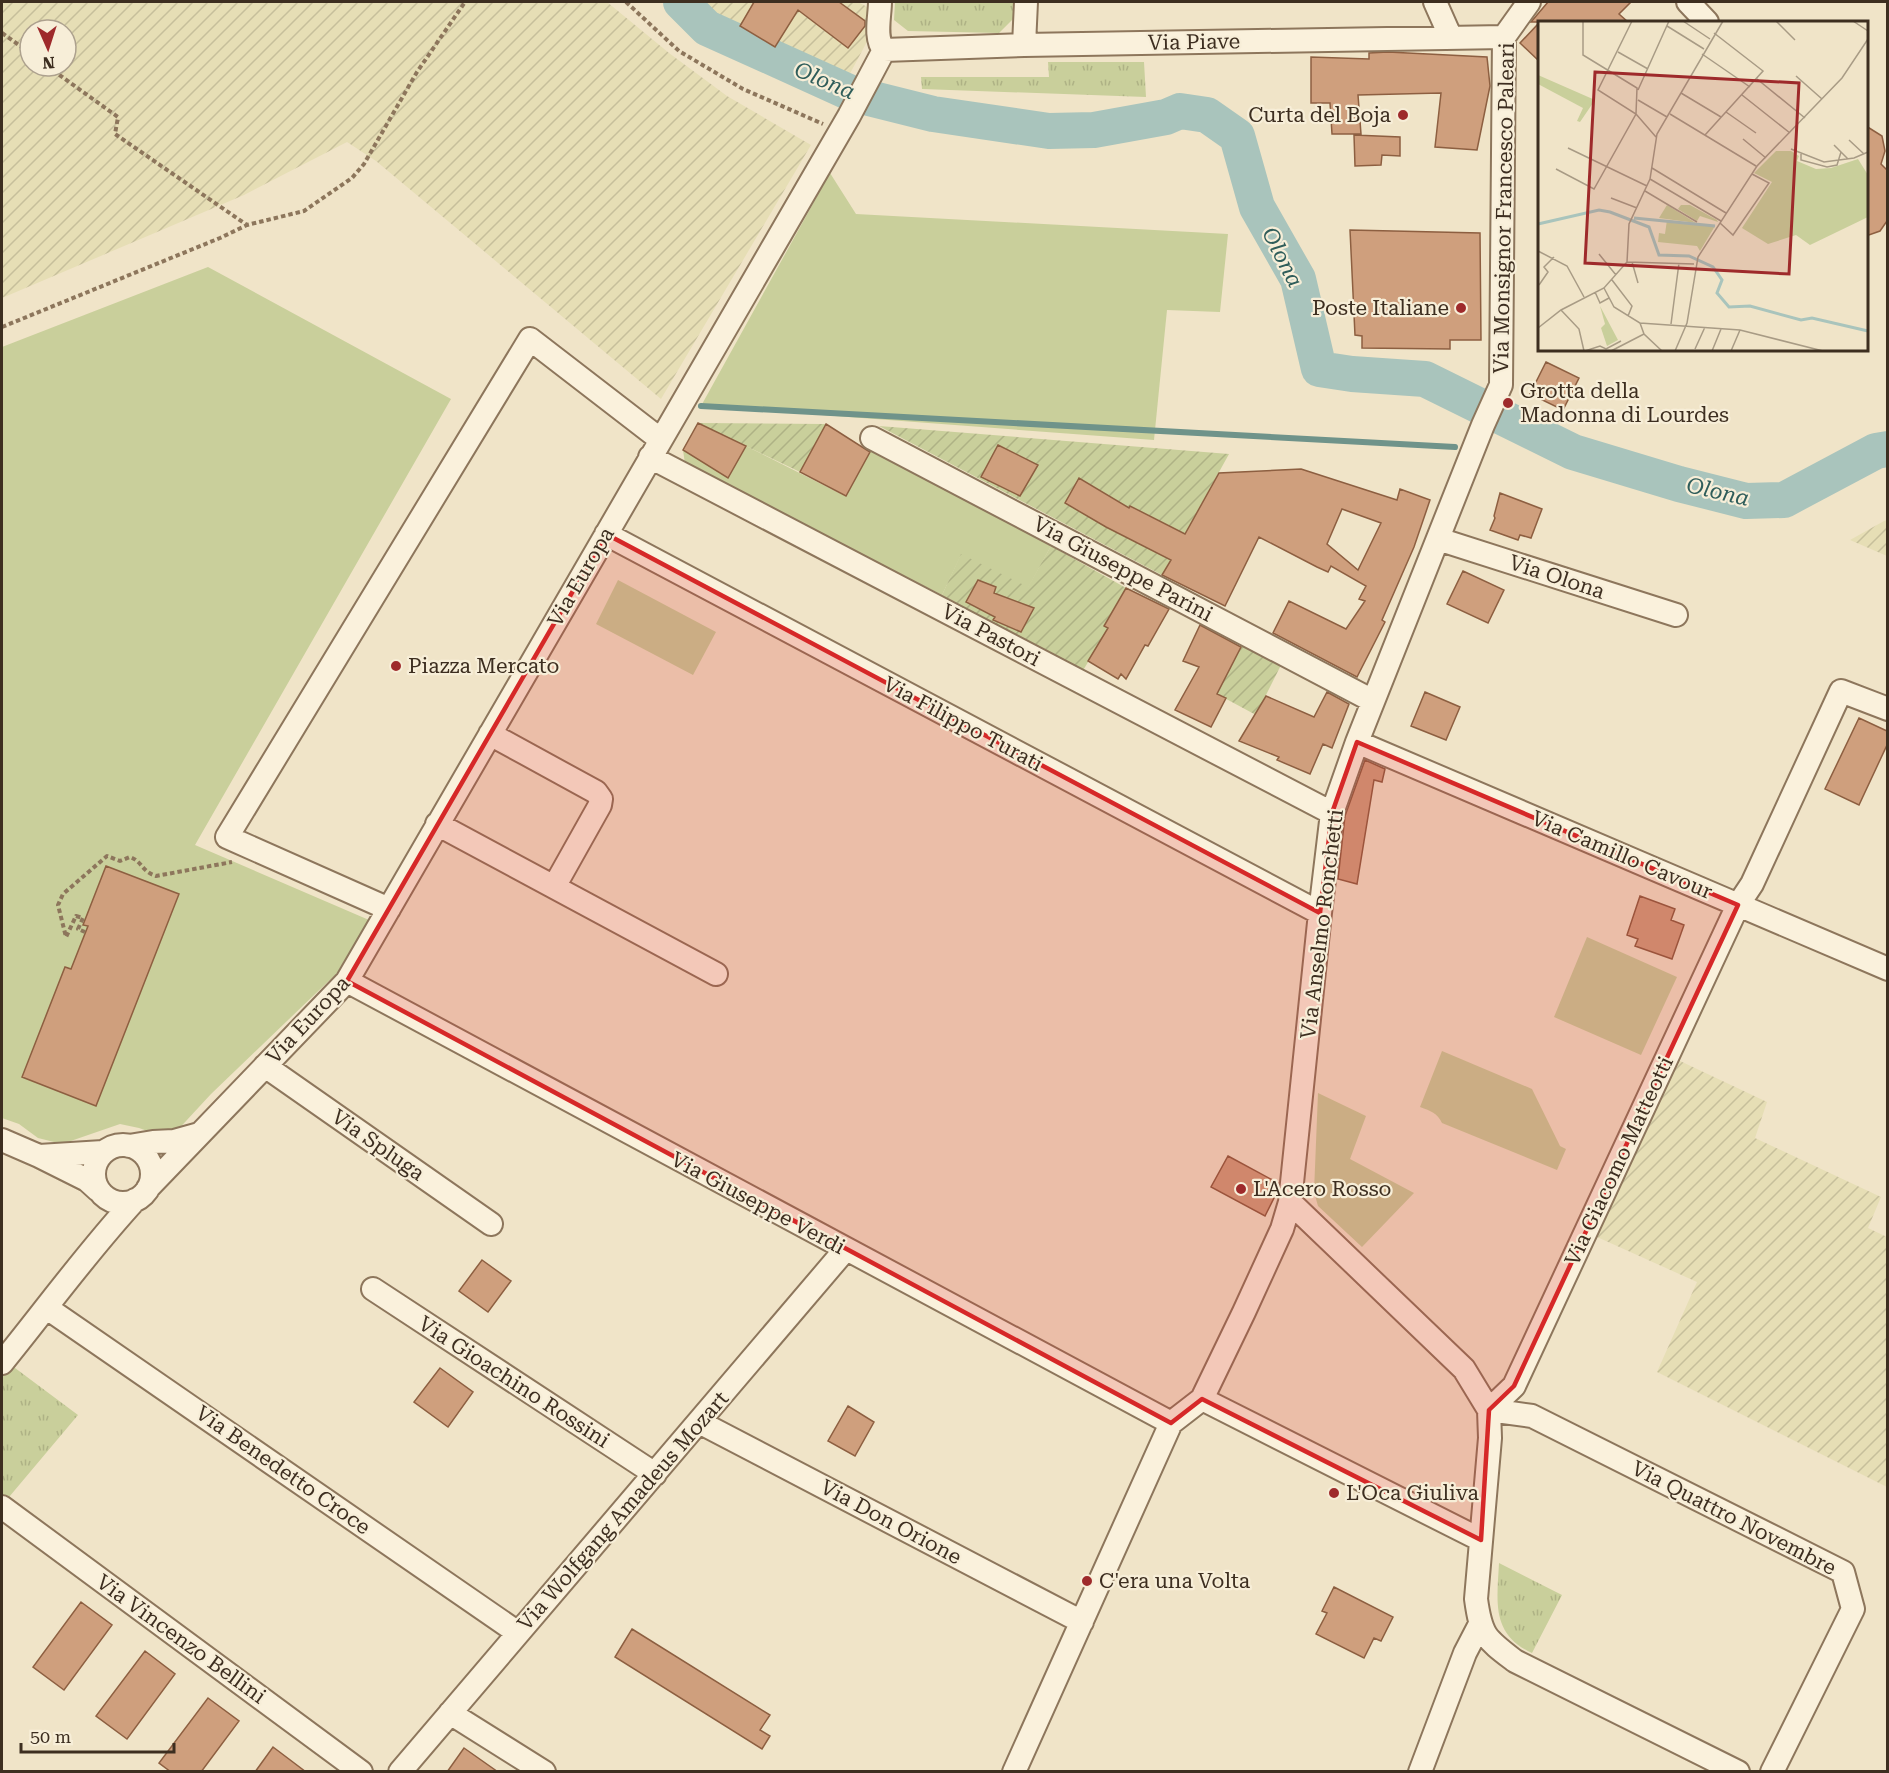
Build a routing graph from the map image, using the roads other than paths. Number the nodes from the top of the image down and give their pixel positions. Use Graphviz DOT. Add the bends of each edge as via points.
graph roads {
  1 [pos="880,2"];
  2 [pos="1026,2"];
  3 [pos="1435,2"];
  4 [pos="1529,2"];
  5 [pos="1689,2"];
  6 [pos="1706,21"];
  7 [pos="1503,37"];
  8 [pos="1451,38"];
  9 [pos="1024,45"];
  10 [pos="884,50"];
  11 [pos="1501,385"];
  12 [pos="872,438"];
  13 [pos="656,449"];
  14 [pos="606,534"];
  15 [pos="1438,539"];
  16 [pos="1676,615"];
  17 [pos="1373,701"];
  18 [pos="1887,709"];
  19 [pos="490,734"];
  20 [pos="1357,742"];
  21 [pos="1332,813"];
  22 [pos="437,824"];
  23 [pos="554,887"];
  24 [pos="1738,904"];
  25 [pos="389,909"];
  26 [pos="1320,913"];
  27 [pos="1887,969"];
  28 [pos="716,974"];
  29 [pos="347,981"];
  30 [pos="265,1066"];
  31 [pos="200,1134"];
  32 [pos="2,1140"];
  33 [pos="129,1146"];
  34 [pos="103,1152"];
  35 [pos="39,1156"];
  36 [pos="101,1193"];
  37 [pos="142,1194"];
  38 [pos="1290,1202"];
  39 [pos="491,1224"];
  40 [pos="99,1240"];
  41 [pos="845,1250"];
  42 [pos="374,1289"];
  43 [pos="47,1308"];
  44 [pos="2,1363"];
  45 [pos="1202,1399"];
  46 [pos="1489,1410"];
  47 [pos="699,1422"];
  48 [pos="1171,1423"];
  49 [pos="655,1474"];
  50 [pos="2,1507"];
  51 [pos="1481,1540"];
  52 [pos="1082,1622"];
  53 [pos="1479,1626"];
  54 [pos="518,1633"];
  55 [pos="450,1713"];
  56 [pos="361,1772"];
  57 [pos="400,1772"];
  58 [pos="544,1772"];
  59 [pos="1014,1772"];
  60 [pos="1420,1772"];
  61 [pos="1738,1772"];
  62 [pos="1772,1772"];
  1 -- 10 [label="street" via="878,36"];
  2 -- 9 [label="street"];
  3 -- 8 [label="street"];
  4 -- 7 [label="street, Via Monsignor Francesco Paleari"];
  5 -- 6 [label="street"];
  7 -- 8 [label="street, Via Piave"];
  7 -- 11 [label="street, Via Monsignor Francesco Paleari"];
  8 -- 9 [label="street, Via Piave"];
  9 -- 10 [label="street, Via Piave"];
  10 -- 13 [label="street, Via Europa"];
  11 -- 15 [label="street, Via Anselmo Ronchetti"];
  12 -- 17 [label="street, Via Giuseppe Parini"];
  13 -- 14 [label="street, Via Europa"];
  13 -- 21 [label="street, Via Pastori"];
  13 -- 25 [label="street" via="530,339 227,837"];
  14 -- 19 [label="street, Via Europa"];
  14 -- 26 [label="street, Via Filippo Turati"];
  15 -- 16 [label="street, Via Olona"];
  15 -- 17 [label="street, Via Anselmo Ronchetti"];
  17 -- 20 [label="street, Via Anselmo Ronchetti"];
  18 -- 24 [label="street, Via Giacomo Matteotti" via="1841,691 1752,884"];
  19 -- 22 [label="street, Via Europa"];
  19 -- 23 [label="street" via="597,792 601,799"];
  20 -- 21 [label="street, Via Anselmo Ronchetti"];
  20 -- 24 [label="street, Via Camillo Cavour"];
  21 -- 26 [label="street, Via Anselmo Ronchetti"];
  22 -- 23 [label="street"];
  22 -- 25 [label="street, Via Europa"];
  23 -- 28 [label="street"];
  24 -- 27 [label="street, Via Camillo Cavour"];
  24 -- 46 [label="street, Via Giacomo Matteotti" via="1514,1386"];
  25 -- 29 [label="street, Via Europa"];
  26 -- 38 [label="street, Via Anselmo Ronchetti"];
  29 -- 30 [label="street, Via Europa"];
  29 -- 41 [label="street, Via Giuseppe Verdi"];
  30 -- 31 [label="street, Via Europa"];
  30 -- 39 [label="street, Via Spluga"];
  31 -- 33 [label="street"];
  31 -- 37 [label="street, Via Europa"];
  32 -- 35 [label="street"];
  33 -- 34 [label="street" via="111,1147"];
  33 -- 37 [label="street" via="144,1154 152,1171"];
  34 -- 35 [label="street"];
  34 -- 36 [label="street" via="94,1167 95,1183"];
  35 -- 36 [label="street" via="87,1180"];
  36 -- 37 [label="street" via="117,1203"];
  36 -- 40 [label="street"];
  37 -- 40 [label="street, Via Europa"];
  38 -- 45 [label="street, Via Anselmo Ronchetti" via="1282,1229"];
  38 -- 46 [label="street" via="1464,1369"];
  40 -- 43 [label="street, Via Europa"];
  41 -- 47 [label="street, Via Wolfgang Amadeus Mozart"];
  41 -- 48 [label="street, Via Giuseppe Verdi"];
  42 -- 49 [label="street, Via Gioachino Rossini"];
  43 -- 44 [label="street, Via Europa"];
  43 -- 54 [label="street, Via Benedetto Croce"];
  45 -- 48 [label="street, Via Anselmo Ronchetti"];
  45 -- 51 [label="street"];
  46 -- 51 [label="street"];
  46 -- 62 [label="street, Via Quattro Novembre" via="1532,1416 1843,1572 1853,1609"];
  47 -- 49 [label="street, Via Wolfgang Amadeus Mozart"];
  47 -- 52 [label="street, Via Don Orione"];
  48 -- 52 [label="street"];
  49 -- 54 [label="street, Via Wolfgang Amadeus Mozart"];
  50 -- 56 [label="street, Via Vincenzo Bellini"];
  51 -- 53 [label="street" via="1476,1599"];
  52 -- 59 [label="street"];
  53 -- 60 [label="street"];
  53 -- 61 [label="street" via="1493,1644 1515,1661"];
  54 -- 55 [label="street, Via Wolfgang Amadeus Mozart"];
  55 -- 57 [label="street, Via Wolfgang Amadeus Mozart"];
  55 -- 58 [label="street"];
}
